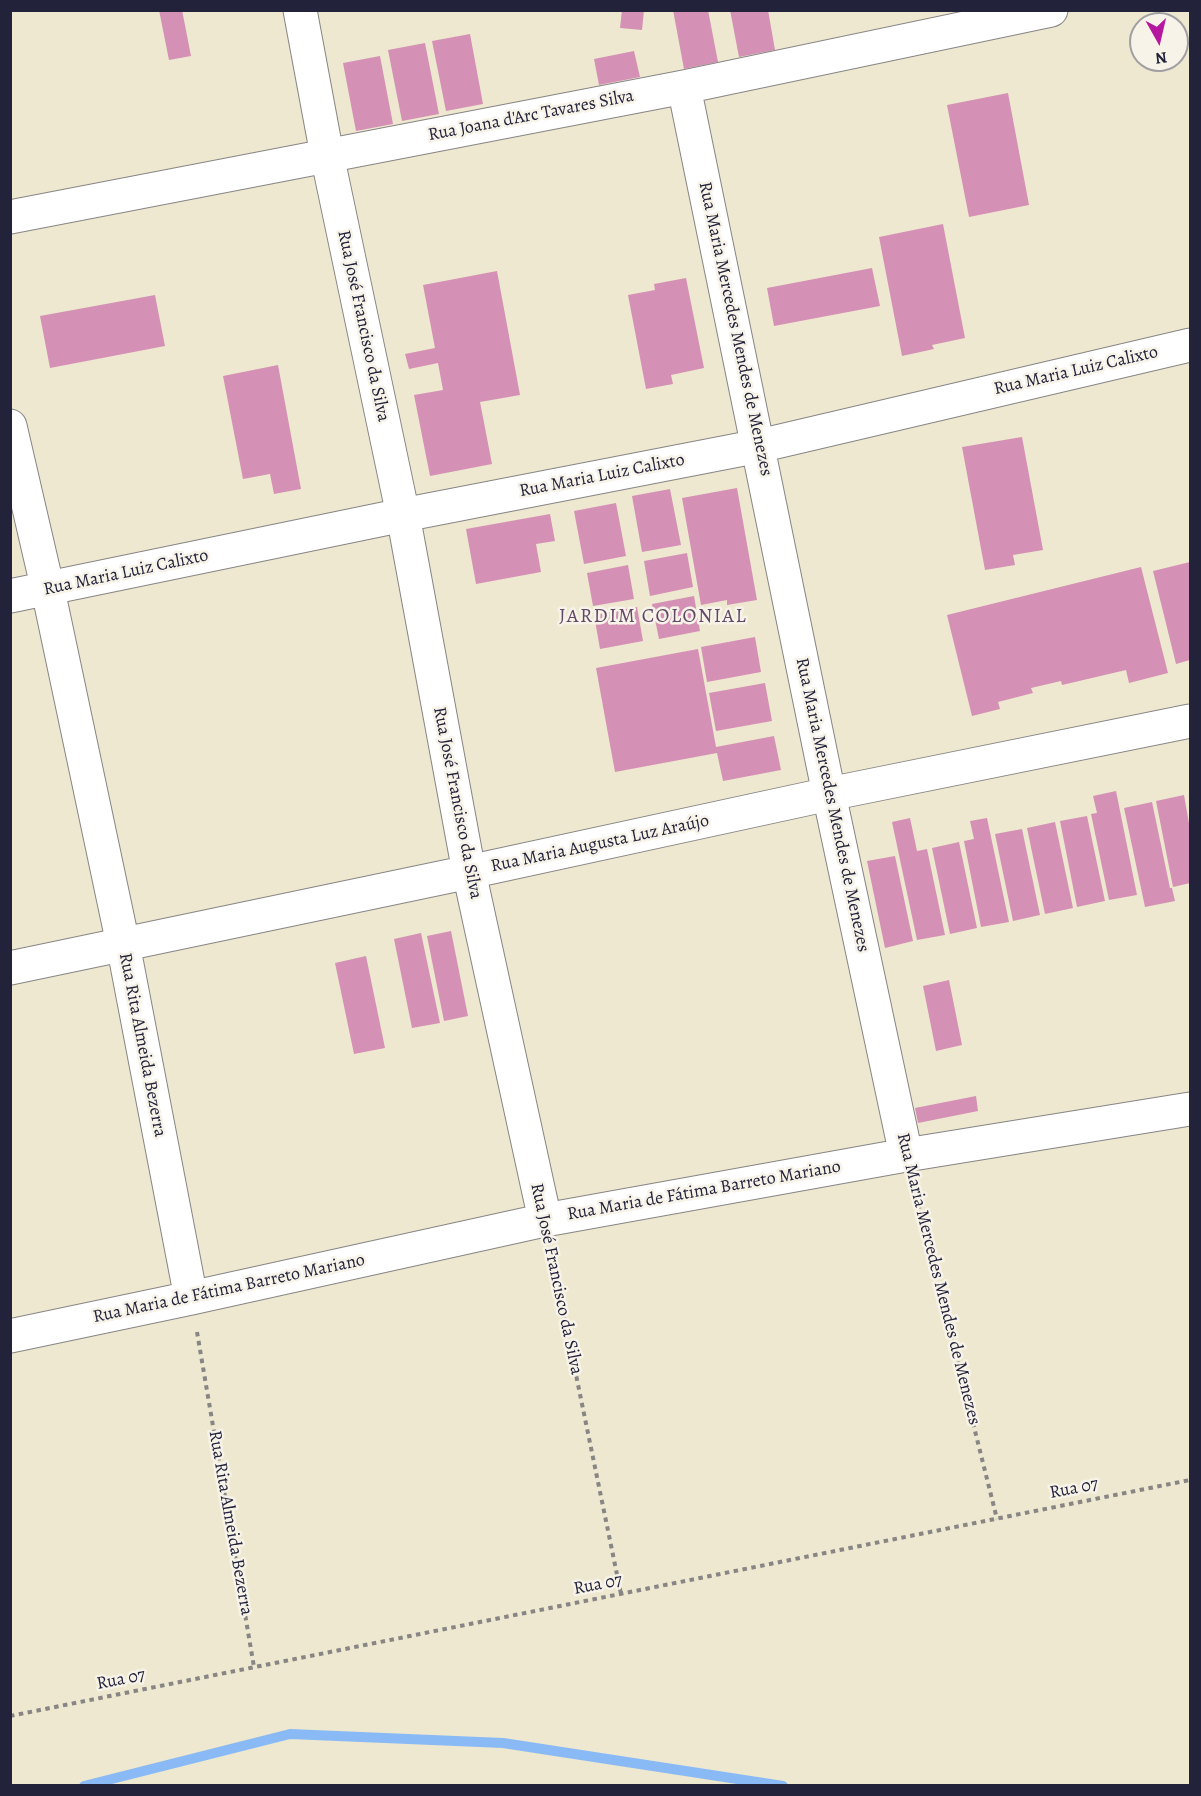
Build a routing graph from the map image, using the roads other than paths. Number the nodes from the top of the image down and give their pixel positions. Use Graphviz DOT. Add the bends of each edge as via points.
graph roads {
  1 [pos="300,10"];
  2 [pos="1051,10"];
  3 [pos="684,87"];
  4 [pos="327,155"];
  5 [pos="10,217"];
  6 [pos="1191,345"];
  7 [pos="10,426"];
  8 [pos="759,446"];
  9 [pos="403,514"];
  10 [pos="48,590"];
  11 [pos="10,596"];
  12 [pos="1191,721"];
  13 [pos="829,794"];
  14 [pos="469,872"];
  15 [pos="123,944"];
  16 [pos="10,968"];
  17 [pos="1191,1109"];
  18 [pos="906,1155"];
  19 [pos="544,1220"];
  20 [pos="191,1298"];
  21 [pos="10,1336"];
  1 -- 4 [label="street, Rua José Francisco da Silva"];
  2 -- 3 [label="street, Rua Joana d'Arc Tavares Silva"];
  3 -- 4 [label="street, Rua Joana d'Arc Tavares Silva"];
  3 -- 8 [label="street, Rua Maria Mercedes Mendes de Menezes"];
  4 -- 5 [label="street, Rua Joana d'Arc Tavares Silva"];
  4 -- 9 [label="street, Rua José Francisco da Silva"];
  6 -- 8 [label="street, Rua Maria Luiz Calixto"];
  7 -- 10 [label="street, Rua Rita Almeida Bezerra"];
  8 -- 9 [label="street, Rua Maria Luiz Calixto"];
  8 -- 13 [label="street, Rua Maria Mercedes Mendes de Menezes"];
  9 -- 10 [label="street, Rua Maria Luiz Calixto"];
  9 -- 14 [label="street, Rua José Francisco da Silva"];
  10 -- 11 [label="street, Rua Maria Luiz Calixto"];
  10 -- 15 [label="street, Rua Rita Almeida Bezerra"];
  12 -- 13 [label="street, Rua Maria Augusta Luz Araújo"];
  13 -- 14 [label="street, Rua Maria Augusta Luz Araújo"];
  13 -- 18 [label="street, Rua Maria Mercedes Mendes de Menezes"];
  14 -- 15 [label="street, Rua Maria Augusta Luz Araújo"];
  14 -- 19 [label="street, Rua José Francisco da Silva"];
  15 -- 16 [label="street, Rua Maria Augusta Luz Araújo"];
  15 -- 20 [label="street, Rua Rita Almeida Bezerra"];
  17 -- 18 [label="street, Rua Maria de Fátima Barreto Mariano"];
  18 -- 19 [label="street, Rua Maria de Fátima Barreto Mariano"];
  19 -- 20 [label="street, Rua Maria de Fátima Barreto Mariano"];
  20 -- 21 [label="street, Rua Maria de Fátima Barreto Mariano"];
}
